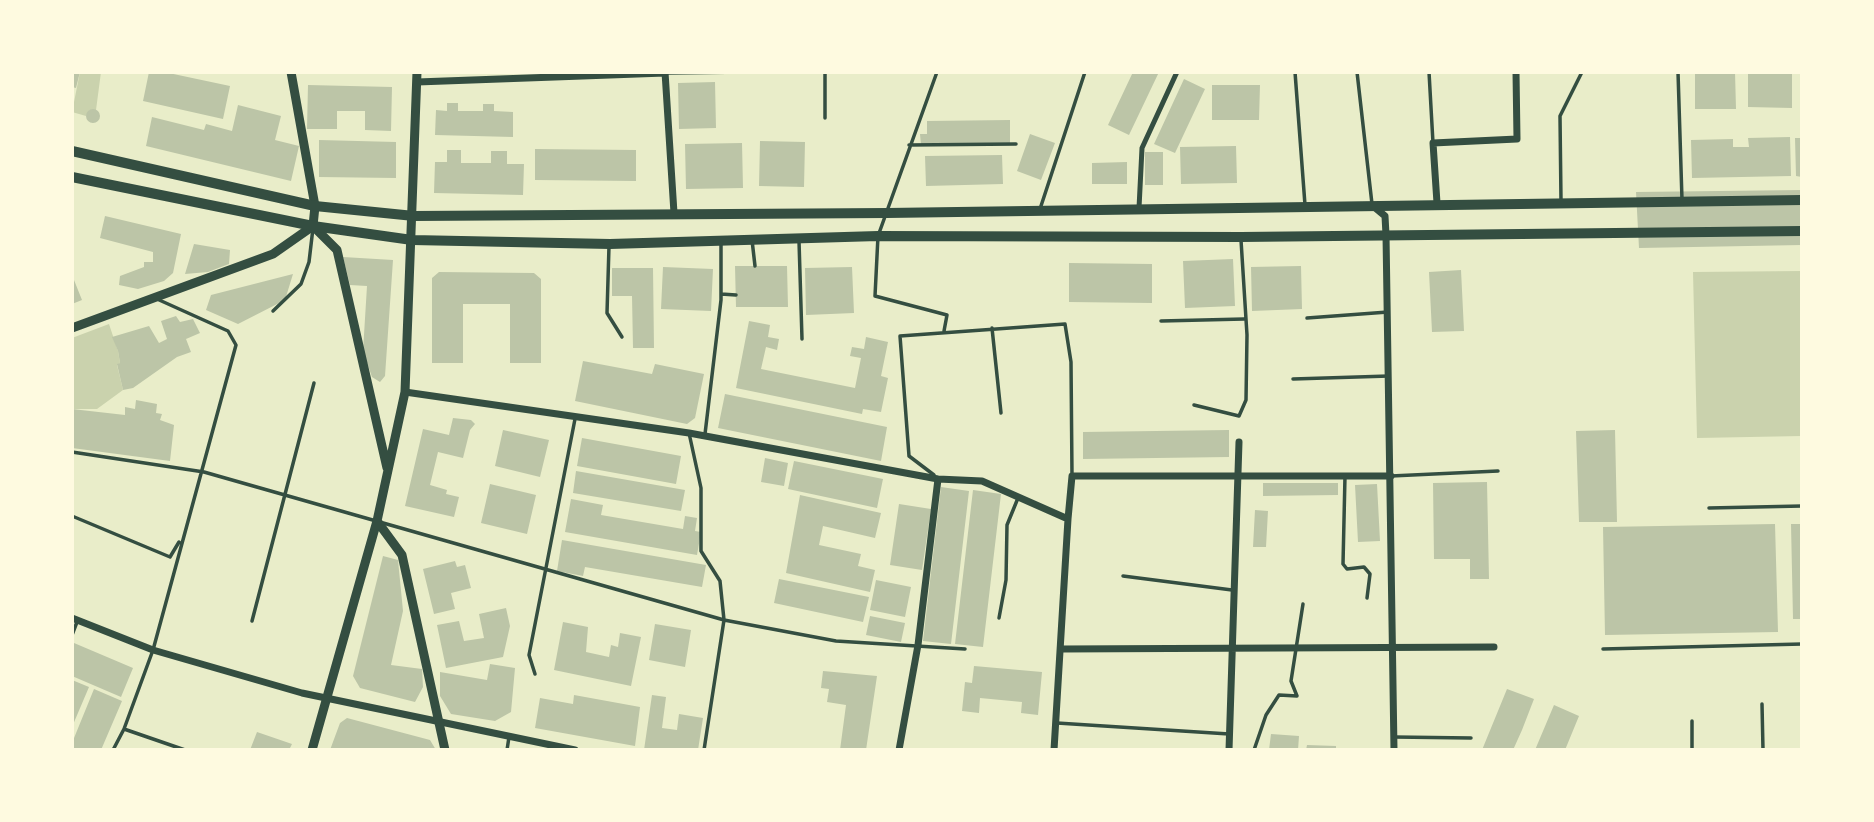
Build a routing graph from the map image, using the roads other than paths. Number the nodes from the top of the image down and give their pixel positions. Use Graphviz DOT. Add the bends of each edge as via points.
graph roads {
  1 [pos="214,72"];
  2 [pos="229,72"];
  3 [pos="291,72"];
  4 [pos="665,72"];
  5 [pos="737,72"];
  6 [pos="747,72"];
  7 [pos="825,72"];
  8 [pos="937,72"];
  9 [pos="1084,72"];
  10 [pos="1177,72"];
  11 [pos="1296,72"];
  12 [pos="1357,72"];
  13 [pos="1429,72"];
  14 [pos="1516,72"];
  15 [pos="1581,72"];
  16 [pos="1678,72"];
  17 [pos="586,75"];
  18 [pos="417,77"];
  19 [pos="825,118"];
  20 [pos="1433,143"];
  21 [pos="1016,144"];
  22 [pos="909,145"];
  23 [pos="72,151"];
  24 [pos="72,177"];
  25 [pos="1802,200"];
  26 [pos="1561,202"];
  27 [pos="1682,202"];
  28 [pos="1437,203"];
  29 [pos="1305,205"];
  30 [pos="315,206"];
  31 [pos="1373,206"];
  32 [pos="1139,208"];
  33 [pos="1040,209"];
  34 [pos="674,213"];
  35 [pos="887,213"];
  36 [pos="414,216"];
  37 [pos="313,226"];
  38 [pos="1802,231"];
  39 [pos="878,236"];
  40 [pos="1386,236"];
  41 [pos="1241,237"];
  42 [pos="799,239"];
  43 [pos="412,240"];
  44 [pos="752,240"];
  45 [pos="721,241"];
  46 [pos="610,244"];
  47 [pos="755,266"];
  48 [pos="721,294"];
  49 [pos="736,295"];
  50 [pos="155,298"];
  51 [pos="273,311"];
  52 [pos="1388,312"];
  53 [pos="1244,318"];
  54 [pos="1307,318"];
  55 [pos="1161,321"];
  56 [pos="72,328"];
  57 [pos="992,328"];
  58 [pos="944,331"];
  59 [pos="622,337"];
  60 [pos="803,339"];
  61 [pos="1389,376"];
  62 [pos="1293,379"];
  63 [pos="314,383"];
  64 [pos="405,392"];
  65 [pos="1194,405"];
  66 [pos="1001,413"];
  67 [pos="575,416"];
  68 [pos="689,433"];
  69 [pos="705,436"];
  70 [pos="1239,442"];
  71 [pos="72,452"];
  72 [pos="1498,471"];
  73 [pos="204,472"];
  74 [pos="388,473"];
  75 [pos="1391,475"];
  76 [pos="1072,476"];
  77 [pos="1345,476"];
  78 [pos="1238,478"];
  79 [pos="938,479"];
  80 [pos="285,494"];
  81 [pos="1018,498"];
  82 [pos="1802,506"];
  83 [pos="1709,508"];
  84 [pos="72,516"];
  85 [pos="1069,519"];
  86 [pos="377,522"];
  87 [pos="182,538"];
  88 [pos="545,571"];
  89 [pos="1123,576"];
  90 [pos="1232,590"];
  91 [pos="1367,598"];
  92 [pos="1303,604"];
  93 [pos="999,618"];
  94 [pos="75,619"];
  95 [pos="724,620"];
  96 [pos="252,621"];
  97 [pos="72,635"];
  98 [pos="1802,644"];
  99 [pos="918,645"];
  100 [pos="1394,646"];
  101 [pos="1494,647"];
  102 [pos="965,649"];
  103 [pos="1062,649"];
  104 [pos="1298,649"];
  105 [pos="1604,649"];
  106 [pos="153,650"];
  107 [pos="1233,650"];
  108 [pos="535,674"];
  109 [pos="329,699"];
  110 [pos="1762,704"];
  111 [pos="1692,721"];
  112 [pos="440,723"];
  113 [pos="1057,723"];
  114 [pos="124,729"];
  115 [pos="1229,734"];
  116 [pos="509,737"];
  117 [pos="1394,737"];
  118 [pos="1471,738"];
  119 [pos="113,750"];
  120 [pos="185,750"];
  121 [pos="312,750"];
  122 [pos="445,750"];
  123 [pos="507,750"];
  124 [pos="575,750"];
  125 [pos="704,750"];
  126 [pos="899,750"];
  127 [pos="1054,750"];
  128 [pos="1229,750"];
  129 [pos="1254,750"];
  130 [pos="1394,750"];
  131 [pos="1692,750"];
  132 [pos="1763,750"];
  1 -- 2 [label="lane"];
  3 -- 30 [label="street"];
  4 -- 5 [label="lane"];
  4 -- 17 [label="street"];
  4 -- 34 [label="street"];
  5 -- 6 [label="lane"];
  7 -- 19 [label="lane"];
  8 -- 22 [label="lane"];
  9 -- 33 [label="lane"];
  10 -- 32 [label="street" via="1142,148"];
  11 -- 29 [label="lane"];
  12 -- 31 [label="lane"];
  13 -- 20 [label="lane"];
  14 -- 20 [label="street" via="1517,139"];
  15 -- 26 [label="lane" via="1560,117"];
  16 -- 27 [label="lane"];
  17 -- 18 [label="street"];
  18 -- 36 [label="street"];
  20 -- 28 [label="street"];
  21 -- 22 [label="lane"];
  22 -- 35 [label="lane"];
  23 -- 30 [label="main road"];
  24 -- 37 [label="main road"];
  25 -- 27 [label="main road"];
  26 -- 27 [label="main road"];
  26 -- 28 [label="main road"];
  28 -- 31 [label="main road"];
  29 -- 31 [label="main road"];
  29 -- 32 [label="main road"];
  30 -- 36 [label="main road"];
  30 -- 37 [label="street"];
  31 -- 40 [label="street" via="1385,216"];
  32 -- 33 [label="main road"];
  33 -- 35 [label="main road"];
  34 -- 35 [label="main road"];
  34 -- 36 [label="main road"];
  35 -- 39 [label="lane"];
  36 -- 43 [label="street"];
  37 -- 43 [label="main road"];
  37 -- 50 [label="street" via="273,254"];
  37 -- 51 [label="lane" via="301,284"];
  37 -- 74 [label="street" via="337,250"];
  38 -- 40 [label="main road"];
  39 -- 41 [label="main road"];
  39 -- 42 [label="main road"];
  39 -- 58 [label="lane" via="875,296 947,314"];
  40 -- 41 [label="main road"];
  40 -- 52 [label="street"];
  41 -- 53 [label="lane"];
  42 -- 44 [label="main road"];
  42 -- 60 [label="lane"];
  43 -- 46 [label="main road"];
  43 -- 64 [label="street"];
  44 -- 45 [label="main road"];
  44 -- 47 [label="lane"];
  45 -- 46 [label="main road"];
  45 -- 48 [label="lane"];
  46 -- 59 [label="lane" via="607,313"];
  48 -- 49 [label="lane"];
  48 -- 69 [label="lane"];
  50 -- 56 [label="street"];
  50 -- 73 [label="lane" via="228,331 236,345"];
  52 -- 54 [label="lane"];
  52 -- 61 [label="street"];
  53 -- 55 [label="lane"];
  53 -- 65 [label="lane" via="1246,400 1239,416"];
  57 -- 58 [label="lane"];
  57 -- 66 [label="lane"];
  57 -- 76 [label="lane" via="1065,324 1071,362"];
  58 -- 79 [label="lane" via="900,336 909,456"];
  61 -- 62 [label="lane"];
  61 -- 75 [label="street"];
  63 -- 80 [label="lane"];
  64 -- 67 [label="street"];
  64 -- 74 [label="street"];
  67 -- 68 [label="street"];
  67 -- 88 [label="lane"];
  68 -- 69 [label="street"];
  68 -- 95 [label="lane" via="701,488 701,551 720,581"];
  69 -- 79 [label="street"];
  70 -- 78 [label="street"];
  71 -- 73 [label="lane"];
  72 -- 75 [label="lane"];
  73 -- 80 [label="lane"];
  73 -- 87 [label="lane"];
  74 -- 86 [label="street"];
  75 -- 77 [label="street"];
  75 -- 100 [label="street"];
  76 -- 78 [label="street"];
  76 -- 85 [label="street"];
  77 -- 78 [label="street"];
  77 -- 91 [label="lane" via="1343,564 1347,569 1364,567 1370,574"];
  78 -- 90 [label="street"];
  79 -- 81 [label="street" via="982,481"];
  79 -- 99 [label="street"];
  80 -- 86 [label="lane"];
  80 -- 96 [label="lane"];
  81 -- 85 [label="street"];
  81 -- 93 [label="lane" via="1007,525 1006,580"];
  82 -- 83 [label="lane"];
  84 -- 87 [label="lane" via="170,557"];
  85 -- 103 [label="street"];
  86 -- 88 [label="lane"];
  86 -- 109 [label="street"];
  86 -- 112 [label="street" via="402,555"];
  87 -- 106 [label="lane"];
  88 -- 95 [label="lane"];
  88 -- 108 [label="lane" via="529,655"];
  89 -- 90 [label="lane"];
  90 -- 107 [label="street"];
  92 -- 104 [label="lane"];
  94 -- 97 [label="lane"];
  94 -- 106 [label="street"];
  95 -- 99 [label="lane" via="836,641"];
  95 -- 125 [label="lane"];
  98 -- 105 [label="lane"];
  99 -- 102 [label="lane"];
  99 -- 126 [label="street"];
  100 -- 101 [label="street"];
  100 -- 104 [label="street"];
  100 -- 117 [label="street"];
  103 -- 107 [label="street"];
  103 -- 113 [label="street"];
  104 -- 107 [label="street"];
  104 -- 129 [label="lane" via="1291,681 1297,696 1279,695 1266,715"];
  106 -- 109 [label="street"];
  106 -- 114 [label="lane"];
  107 -- 115 [label="street"];
  109 -- 112 [label="street"];
  109 -- 121 [label="street"];
  110 -- 132 [label="lane"];
  111 -- 131 [label="lane"];
  112 -- 116 [label="street"];
  112 -- 122 [label="street"];
  113 -- 115 [label="lane"];
  113 -- 127 [label="street"];
  114 -- 119 [label="lane"];
  114 -- 120 [label="lane"];
  115 -- 128 [label="street"];
  116 -- 123 [label="lane"];
  116 -- 124 [label="street"];
  117 -- 118 [label="lane"];
  117 -- 130 [label="street"];
}
